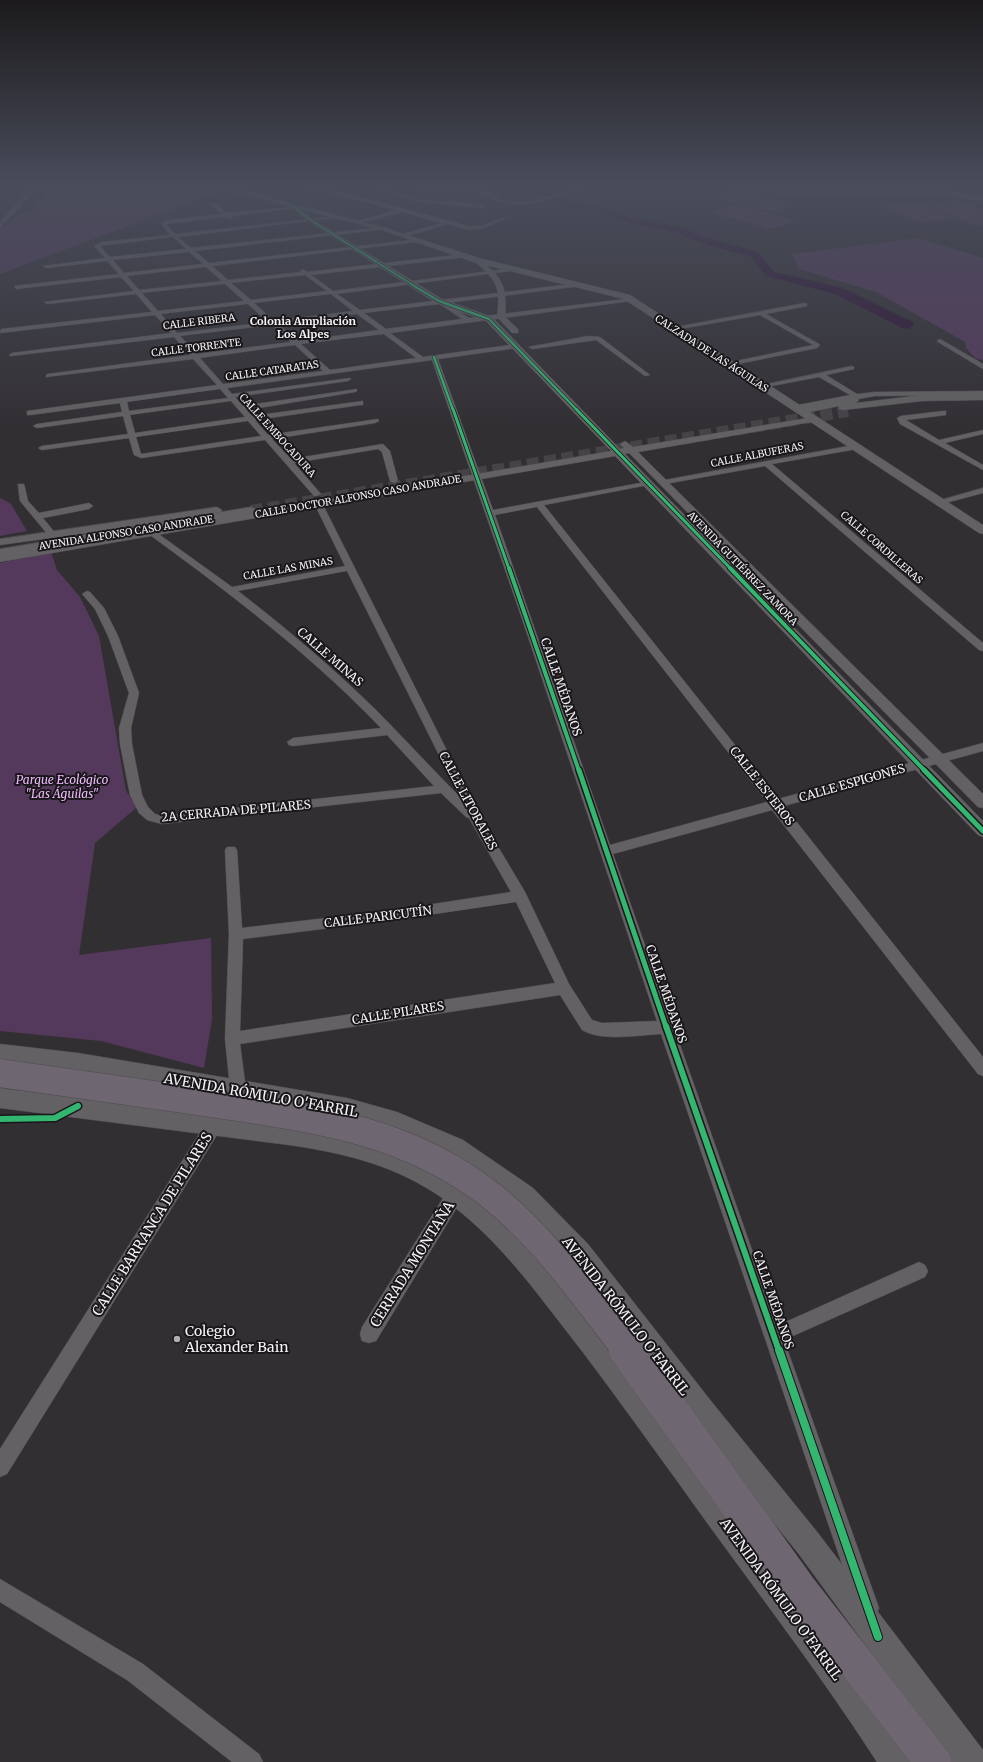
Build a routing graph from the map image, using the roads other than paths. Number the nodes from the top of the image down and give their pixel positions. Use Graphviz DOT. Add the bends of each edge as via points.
graph roads {
  1 [pos="116,267"];
  2 [pos="196,267"];
  3 [pos="209,267"];
  4 [pos="297,267"];
  5 [pos="364,267"];
  6 [pos="387,267"];
  7 [pos="485,267"];
  8 [pos="503,267"];
  9 [pos="514,270"];
  10 [pos="492,273"];
  11 [pos="306,274"];
  12 [pos="123,275"];
  13 [pos="226,282"];
  14 [pos="413,284"];
  15 [pos="579,285"];
  16 [pos="16,288"];
  17 [pos="138,292"];
  18 [pos="332,293"];
  19 [pos="504,294"];
  20 [pos="631,299"];
  21 [pos="439,301"];
  22 [pos="47,302"];
  23 [pos="248,302"];
  24 [pos="805,305"];
  25 [pos="356,311"];
  26 [pos="156,313"];
  27 [pos="761,313"];
  28 [pos="495,318"];
  29 [pos="469,321"];
  30 [pos="271,323"];
  31 [pos="674,328"];
  32 [pos="1,331"];
  33 [pos="386,332"];
  34 [pos="175,334"];
  35 [pos="940,341"];
  36 [pos="296,345"];
  37 [pos="517,346"];
  38 [pos="532,347"];
  39 [pos="12,355"];
  40 [pos="196,358"];
  41 [pos="434,358"];
  42 [pos="422,359"];
  43 [pos="544,360"];
  44 [pos="531,362"];
  45 [pos="728,364"];
  46 [pos="983,367"];
  47 [pos="852,368"];
  48 [pos="329,372"];
  49 [pos="819,374"];
  50 [pos="647,375"];
  51 [pos="48,376"];
  52 [pos="348,379"];
  53 [pos="761,386"];
  54 [pos="222,387"];
  55 [pos="355,390"];
  56 [pos="983,393"];
  57 [pos="856,396"];
  58 [pos="983,397"];
  59 [pos="231,398"];
  60 [pos="922,398"];
  61 [pos="123,401"];
  62 [pos="950,401"];
  63 [pos="983,401"];
  64 [pos="360,403"];
  65 [pos="241,408"];
  66 [pos="798,410"];
  67 [pos="30,413"];
  68 [pos="128,413"];
  69 [pos="840,413"];
  70 [pos="943,413"];
  71 [pos="250,418"];
  72 [pos="811,419"];
  73 [pos="375,421"];
  74 [pos="37,426"];
  75 [pos="983,432"];
  76 [pos="133,435"];
  77 [pos="267,438"];
  78 [pos="938,442"];
  79 [pos="621,447"];
  80 [pos="854,447"];
  81 [pos="42,448"];
  82 [pos="289,462"];
  83 [pos="766,463"];
  84 [pos="983,468"];
  85 [pos="476,471"];
  86 [pos="394,481"];
  87 [pos="665,482"];
  88 [pos="648,483"];
  89 [pos="371,485"];
  90 [pos="21,486"];
  91 [pos="983,490"];
  92 [pos="320,496"];
  93 [pos="272,501"];
  94 [pos="938,502"];
  95 [pos="540,504"];
  96 [pos="90,506"];
  97 [pos="253,508"];
  98 [pos="491,513"];
  99 [pos="38,516"];
  100 [pos="983,530"];
  101 [pos="153,533"];
  102 [pos="52,534"];
  103 [pos="0,542"];
  104 [pos="0,547"];
  105 [pos="0,553"];
  106 [pos="0,559"];
  107 [pos="349,568"];
  108 [pos="230,590"];
  109 [pos="87,594"];
  110 [pos="983,648"];
  111 [pos="389,730"];
  112 [pos="293,742"];
  113 [pos="983,747"];
  114 [pos="939,758"];
  115 [pos="919,764"];
  116 [pos="442,789"];
  117 [pos="983,803"];
  118 [pos="776,804"];
  119 [pos="475,818"];
  120 [pos="983,831"];
  121 [pos="231,850"];
  122 [pos="606,851"];
  123 [pos="520,896"];
  124 [pos="236,934"];
  125 [pos="564,988"];
  126 [pos="666,1027"];
  127 [pos="232,1039"];
  128 [pos="0,1053"];
  129 [pos="983,1069"];
  130 [pos="0,1073"];
  131 [pos="213,1086"];
  132 [pos="239,1092"];
  133 [pos="0,1098"];
  134 [pos="207,1124"];
  135 [pos="456,1193"];
  136 [pos="919,1271"];
  137 [pos="369,1334"];
  138 [pos="774,1334"];
  139 [pos="0,1466"];
  140 [pos="0,1590"];
  141 [pos="878,1637"];
  142 [pos="251,1762"];
  143 [pos="896,1762"];
  144 [pos="933,1762"];
  145 [pos="971,1762"];
  1 -- 12 [label="street, CALLE EMBOCADURA"];
  2 -- 12 [label="street"];
  3 -- 13 [label="street"];
  4 -- 11 [label="street"];
  5 -- 11 [label="street"];
  6 -- 14 [label="street"];
  7 -- 10 [label="street"];
  8 -- 9 [label="main road, CALZADA DE LAS ÁGUILAS"];
  9 -- 10 [label="street"];
  9 -- 15 [label="main road, CALZADA DE LAS ÁGUILAS"];
  10 -- 14 [label="street"];
  10 -- 19 [label="street"];
  11 -- 13 [label="street"];
  11 -- 18 [label="street"];
  12 -- 16 [label="street"];
  12 -- 17 [label="street, CALLE EMBOCADURA"];
  13 -- 17 [label="street"];
  13 -- 23 [label="street"];
  14 -- 18 [label="street"];
  14 -- 21 [label="street"];
  15 -- 19 [label="street, CALLE RIBERA"];
  15 -- 20 [label="main road, CALZADA DE LAS ÁGUILAS"];
  17 -- 22 [label="street"];
  17 -- 26 [label="street, CALLE EMBOCADURA"];
  18 -- 23 [label="street"];
  18 -- 25 [label="street"];
  19 -- 21 [label="street, CALLE RIBERA"];
  19 -- 28 [label="street"];
  20 -- 28 [label="street, CALLE TORRENTE"];
  20 -- 31 [label="main road, CALZADA DE LAS ÁGUILAS"];
  21 -- 25 [label="street, CALLE RIBERA"];
  21 -- 28 [label="street"];
  21 -- 29 [label="street"];
  23 -- 26 [label="street"];
  23 -- 30 [label="street"];
  24 -- 27 [label="street"];
  25 -- 30 [label="street, CALLE RIBERA"];
  25 -- 33 [label="street"];
  26 -- 32 [label="street"];
  26 -- 34 [label="street, CALLE EMBOCADURA"];
  27 -- 31 [label="street"];
  27 -- 45 [label="street" via="817,345"];
  28 -- 29 [label="street, CALLE TORRENTE"];
  28 -- 37 [label="street, AVENIDA GUTIÉRREZ ZAMORA"];
  28 -- 38 [label="street, AVENIDA GUTIÉRREZ ZAMORA"];
  29 -- 33 [label="street, CALLE TORRENTE"];
  30 -- 34 [label="street, CALLE RIBERA"];
  30 -- 36 [label="street"];
  31 -- 45 [label="main road, CALZADA DE LAS ÁGUILAS"];
  33 -- 36 [label="street, CALLE TORRENTE"];
  33 -- 42 [label="street"];
  34 -- 39 [label="street, CALLE RIBERA"];
  34 -- 40 [label="street, CALLE EMBOCADURA"];
  35 -- 46 [label="street"];
  36 -- 40 [label="street, CALLE TORRENTE"];
  36 -- 48 [label="street"];
  37 -- 41 [label="street, CALLE CATARATAS"];
  37 -- 44 [label="street, AVENIDA GUTIÉRREZ ZAMORA"];
  38 -- 43 [label="street, AVENIDA GUTIÉRREZ ZAMORA"];
  38 -- 50 [label="street" via="598,338"];
  40 -- 51 [label="street, CALLE TORRENTE"];
  40 -- 54 [label="street, CALLE EMBOCADURA"];
  41 -- 42 [label="street, CALLE CATARATAS"];
  41 -- 85 [label="street, CALLE MÉDANOS"];
  42 -- 48 [label="street, CALLE CATARATAS"];
  43 -- 44 [label="street"];
  43 -- 79 [label="street, AVENIDA GUTIÉRREZ ZAMORA"];
  44 -- 79 [label="street, AVENIDA GUTIÉRREZ ZAMORA"];
  45 -- 53 [label="main road, CALZADA DE LAS ÁGUILAS"];
  47 -- 49 [label="street"];
  48 -- 54 [label="street, CALLE CATARATAS"];
  49 -- 53 [label="street"];
  49 -- 57 [label="street"];
  52 -- 59 [label="street"];
  53 -- 66 [label="main road, CALZADA DE LAS ÁGUILAS"];
  54 -- 59 [label="street, CALLE EMBOCADURA"];
  54 -- 61 [label="street, CALLE CATARATAS"];
  55 -- 65 [label="street"];
  56 -- 57 [label="street"];
  57 -- 66 [label="street"];
  58 -- 62 [label="main road"];
  59 -- 65 [label="street, CALLE EMBOCADURA"];
  59 -- 68 [label="street"];
  60 -- 62 [label="main road"];
  60 -- 66 [label="main road" via="865,398"];
  60 -- 69 [label="main road"];
  61 -- 67 [label="street, CALLE CATARATAS"];
  61 -- 68 [label="street"];
  62 -- 63 [label="main road"];
  62 -- 69 [label="main road" via="886,412"];
  64 -- 71 [label="street"];
  65 -- 71 [label="street, CALLE EMBOCADURA"];
  66 -- 72 [label="main road, CALZADA DE LAS ÁGUILAS"];
  66 -- 79 [label="street, CALLE DOCTOR ALFONSO CASO ANDRADE"];
  68 -- 74 [label="street"];
  68 -- 76 [label="street"];
  69 -- 72 [label="main road"];
  70 -- 78 [label="street" via="901,418 903,422"];
  71 -- 76 [label="street"];
  71 -- 77 [label="street, CALLE EMBOCADURA"];
  72 -- 79 [label="street, CALLE DOCTOR ALFONSO CASO ANDRADE"];
  72 -- 80 [label="main road, CALZADA DE LAS ÁGUILAS"];
  73 -- 77 [label="street"];
  75 -- 78 [label="street"];
  76 -- 77 [label="street" via="138,454 145,456"];
  76 -- 81 [label="street"];
  77 -- 82 [label="street, CALLE EMBOCADURA"];
  78 -- 84 [label="street"];
  79 -- 85 [label="street, CALLE DOCTOR ALFONSO CASO ANDRADE"];
  79 -- 87 [label="street, AVENIDA GUTIÉRREZ ZAMORA"];
  79 -- 88 [label="street, AVENIDA GUTIÉRREZ ZAMORA"];
  80 -- 83 [label="street, CALLE ALBUFERAS"];
  80 -- 94 [label="main road, CALZADA DE LAS ÁGUILAS"];
  82 -- 86 [label="street" via="380,446 386,451"];
  82 -- 92 [label="street, CALLE EMBOCADURA"];
  83 -- 87 [label="street, CALLE ALBUFERAS"];
  83 -- 110 [label="street, CALLE CORDILLERAS"];
  85 -- 86 [label="street, CALLE DOCTOR ALFONSO CASO ANDRADE"];
  85 -- 92 [label="street, CALLE DOCTOR ALFONSO CASO ANDRADE"];
  85 -- 98 [label="street, CALLE MÉDANOS"];
  86 -- 89 [label="street, CALLE DOCTOR ALFONSO CASO ANDRADE"];
  87 -- 114 [label="street, AVENIDA GUTIÉRREZ ZAMORA"];
  88 -- 95 [label="street"];
  88 -- 115 [label="street, AVENIDA GUTIÉRREZ ZAMORA"];
  90 -- 99 [label="street" via="24,501"];
  91 -- 94 [label="street"];
  92 -- 93 [label="street, CALLE DOCTOR ALFONSO CASO ANDRADE"];
  92 -- 101 [label="street, CALLE DOCTOR ALFONSO CASO ANDRADE"];
  92 -- 107 [label="street, CALLE LITORALES"];
  94 -- 100 [label="main road, CALZADA DE LAS ÁGUILAS"];
  95 -- 98 [label="street"];
  95 -- 118 [label="street, CALLE ESTEROS"];
  96 -- 99 [label="street"];
  97 -- 102 [label="street, CALLE DOCTOR ALFONSO CASO ANDRADE"];
  97 -- 104 [label="main road, AVENIDA ALFONSO CASO ANDRADE"];
  97 -- 105 [label="main road, AVENIDA ALFONSO CASO ANDRADE"];
  98 -- 122 [label="street, CALLE MÉDANOS"];
  99 -- 102 [label="street"];
  101 -- 106 [label="street, CALLE DOCTOR ALFONSO CASO ANDRADE"];
  101 -- 108 [label="street, CALLE MINAS"];
  102 -- 103 [label="street, CALLE DOCTOR ALFONSO CASO ANDRADE"];
  107 -- 108 [label="street, CALLE LAS MINAS"];
  107 -- 119 [label="street, CALLE LITORALES"];
  108 -- 111 [label="street, CALLE MINAS" via="358,698"];
  109 -- 116 [label="street, 2A CERRADA DE PILARES" via="99,608 114,636 134,693 125,728 126,744 136,795 143,810 151,816 162,820"];
  111 -- 112 [label="street"];
  111 -- 116 [label="street, CALLE MINAS"];
  113 -- 114 [label="street, CALLE ESPIGONES"];
  114 -- 115 [label="street, CALLE ESPIGONES"];
  114 -- 117 [label="street, AVENIDA GUTIÉRREZ ZAMORA"];
  115 -- 118 [label="street, CALLE ESPIGONES"];
  115 -- 120 [label="street, AVENIDA GUTIÉRREZ ZAMORA"];
  116 -- 119 [label="street, CALLE MINAS"];
  118 -- 122 [label="street, CALLE ESPIGONES"];
  118 -- 129 [label="street, CALLE ESTEROS"];
  119 -- 123 [label="street, CALLE LITORALES"];
  121 -- 124 [label="street, CALLE BARRANCA DE PILARES"];
  122 -- 126 [label="street, CALLE MÉDANOS"];
  123 -- 124 [label="street, CALLE PARICUTÍN" via="394,916"];
  123 -- 125 [label="street, CALLE LITORALES"];
  124 -- 127 [label="street, CALLE BARRANCA DE PILARES"];
  125 -- 126 [label="street, CALLE LITORALES" via="587,1025 592,1028 602,1030"];
  125 -- 127 [label="street, CALLE PILARES"];
  126 -- 138 [label="street, CALLE MÉDANOS"];
  127 -- 132 [label="street, CALLE BARRANCA DE PILARES"];
  128 -- 131 [label="main road, AVENIDA RÓMULO O'FARRIL" via="78,1063"];
  130 -- 144 [label="highway, bridge" via="348,1126 411,1148 468,1179 525,1226 557,1261 631,1356 798,1588"];
  131 -- 132 [label="main road, AVENIDA RÓMULO O'FARRIL"];
  131 -- 134 [label="main road" via="222,1096 222,1103"];
  132 -- 134 [label="street, CALLE BARRANCA DE PILARES" via="237,1110"];
  132 -- 141 [label="main road, AVENIDA RÓMULO O'FARRIL" via="347,1108 397,1123 455,1148 525,1196 579,1253 701,1411 808,1543"];
  133 -- 134 [label="main road, AVENIDA RÓMULO O'FARRIL"];
  134 -- 135 [label="main road, AVENIDA RÓMULO O'FARRIL" via="326,1140 366,1149 401,1162"];
  134 -- 139 [label="street, CALLE BARRANCA DE PILARES"];
  135 -- 137 [label="street, CERRADA MONTAÑA"];
  135 -- 143 [label="main road, AVENIDA RÓMULO O'FARRIL" via="493,1224 523,1255 589,1339 855,1699"];
  136 -- 138 [label="street" via="792,1329"];
  138 -- 141 [label="street, CALLE MÉDANOS"];
  140 -- 142 [label="street" via="135,1672"];
  141 -- 145 [label="main road, AVENIDA RÓMULO O'FARRIL"];
}
